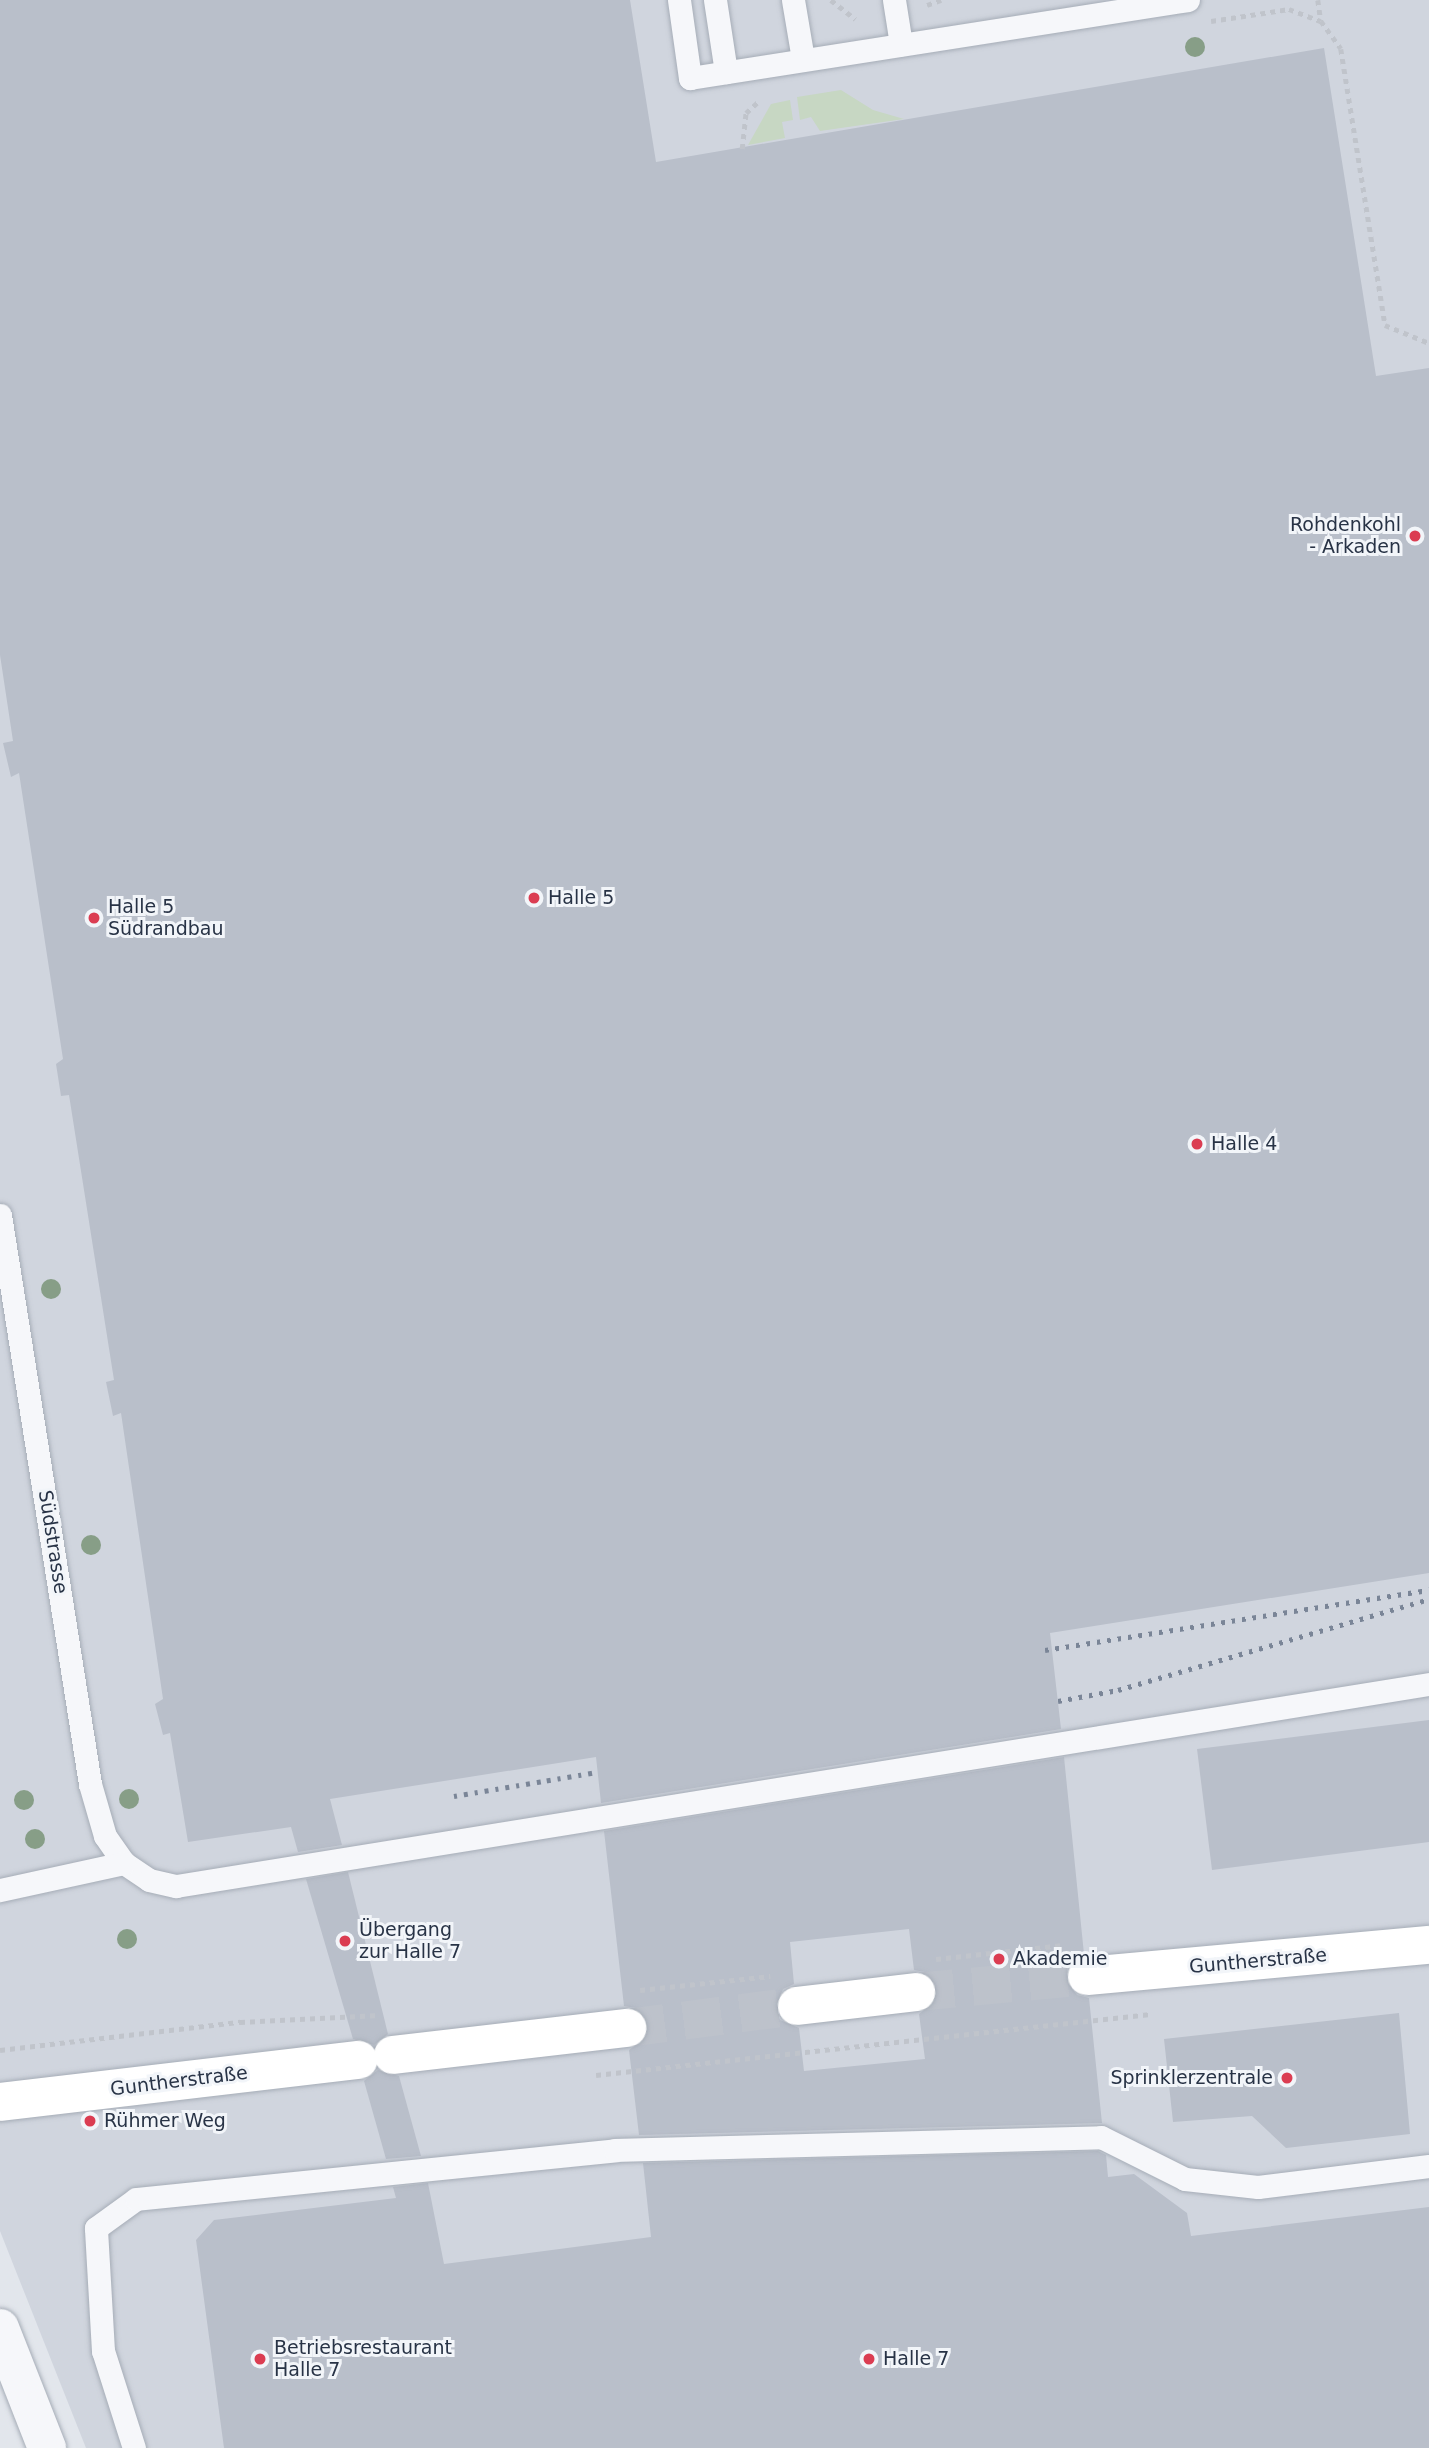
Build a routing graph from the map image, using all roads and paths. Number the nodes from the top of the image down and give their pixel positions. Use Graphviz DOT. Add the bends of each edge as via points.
graph roads {
  1 [pos="679,0"];
  2 [pos="716,0"];
  3 [pos="793,0"];
  4 [pos="894,0"];
  5 [pos="1188,0"];
  6 [pos="1318,0"];
  7 [pos="901,44"];
  8 [pos="803,59"];
  9 [pos="726,72"];
  10 [pos="1429,344"];
  11 [pos="0,1214"];
  12 [pos="1429,1684"];
  13 [pos="124,1863"];
  14 [pos="0,1890"];
  15 [pos="1429,1945"];
  16 [pos="1081,1960"];
  17 [pos="919,1976"];
  18 [pos="790,1990"];
  19 [pos="633,1991"];
  20 [pos="1167,2012"];
  21 [pos="390,2014"];
  22 [pos="627,2028"];
  23 [pos="0,2050"];
  24 [pos="588,2076"];
  25 [pos="0,2102"];
  26 [pos="1429,2166"];
  27 [pos="0,2328"];
  28 [pos="47,2448"];
  29 [pos="134,2448"];
  1 -- 9 [label="lane" via="691,78"];
  2 -- 9 [label="lane"];
  3 -- 8 [label="lane"];
  4 -- 7 [label="lane"];
  5 -- 7 [label="lane"];
  6 -- 10 [label="path" via="1321,21 1341,49 1385,325"];
  7 -- 8 [label="lane"];
  8 -- 9 [label="lane"];
  11 -- 13 [label="lane, Südstrasse" via="90,1784 105,1836"];
  12 -- 13 [label="lane" via="176,1886 149,1880"];
  13 -- 14 [label="lane"];
  15 -- 16 [label="street, Guntherstraße"];
  16 -- 17 [label="path"];
  17 -- 18 [label="street"];
  18 -- 19 [label="path"];
  20 -- 24 [label="path"];
  21 -- 23 [label="path" via="240,2022"];
  22 -- 25 [label="street, Guntherstraße"];
  26 -- 29 [label="lane" via="1258,2188 1185,2179 1101,2137 1045,2138 615,2150 136,2199 96,2228 103,2351"];
  27 -- 28 [label="street"];
}
